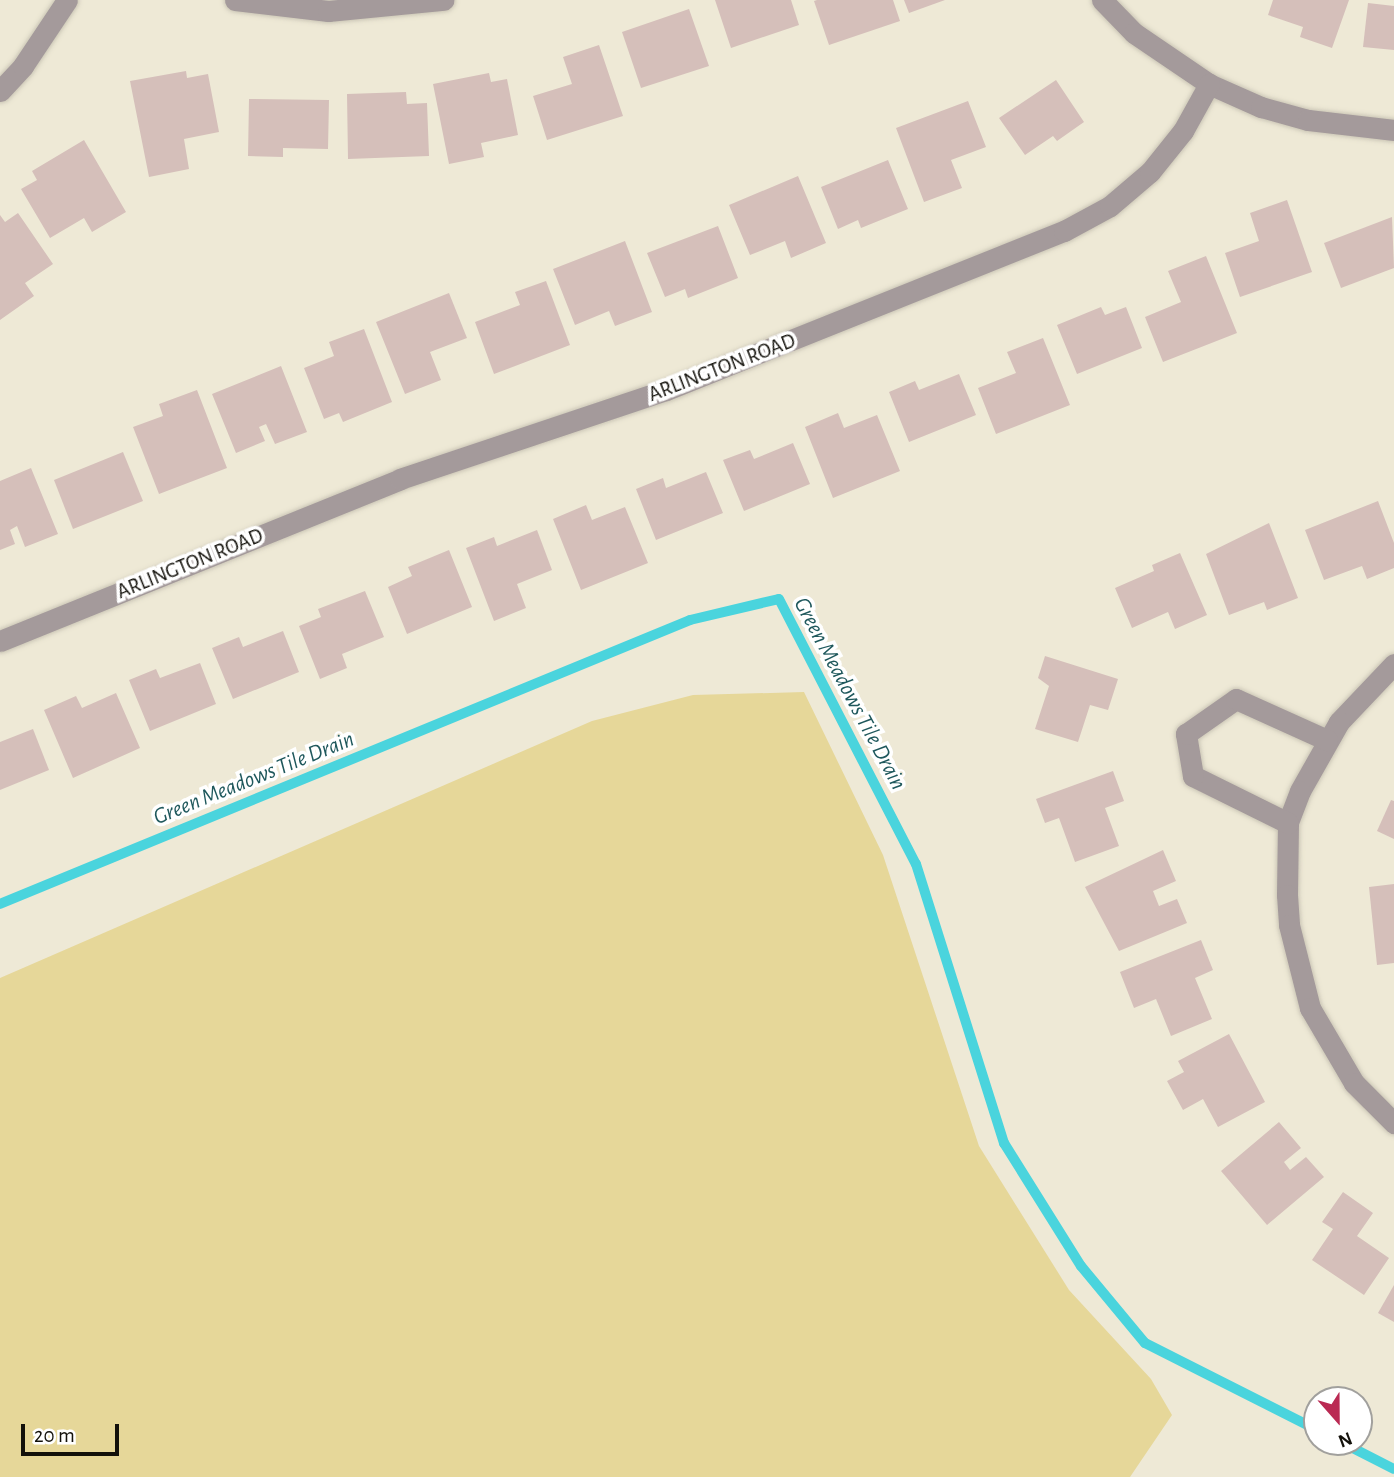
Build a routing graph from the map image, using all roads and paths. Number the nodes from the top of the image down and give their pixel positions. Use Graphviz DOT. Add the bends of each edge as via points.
graph roads {
  1 [pos="67,0"];
  2 [pos="235,0"];
  3 [pos="443,0"];
  4 [pos="1102,0"];
  5 [pos="1209,84"];
  6 [pos="0,91"];
  7 [pos="1394,130"];
  8 [pos="0,641"];
  9 [pos="1394,664"];
  10 [pos="1328,740"];
  11 [pos="1288,823"];
  12 [pos="1394,1123"];
  1 -- 6 [label="street" via="23,66"];
  2 -- 3 [label="street" via="328,11"];
  4 -- 5 [label="street" via="1134,33"];
  5 -- 7 [label="street" via="1261,107 1308,120"];
  5 -- 8 [label="street, ARLINGTON ROAD" via="1183,131 1150,172 1110,206 1064,231 666,390 400,480"];
  9 -- 10 [label="street" via="1371,683"];
  10 -- 11 [label="street"];
  10 -- 11 [label="street" via="1236,699 1186,734 1193,776"];
  11 -- 12 [label="street" via="1289,925 1306,997 1324,1038 1354,1083"];
}
